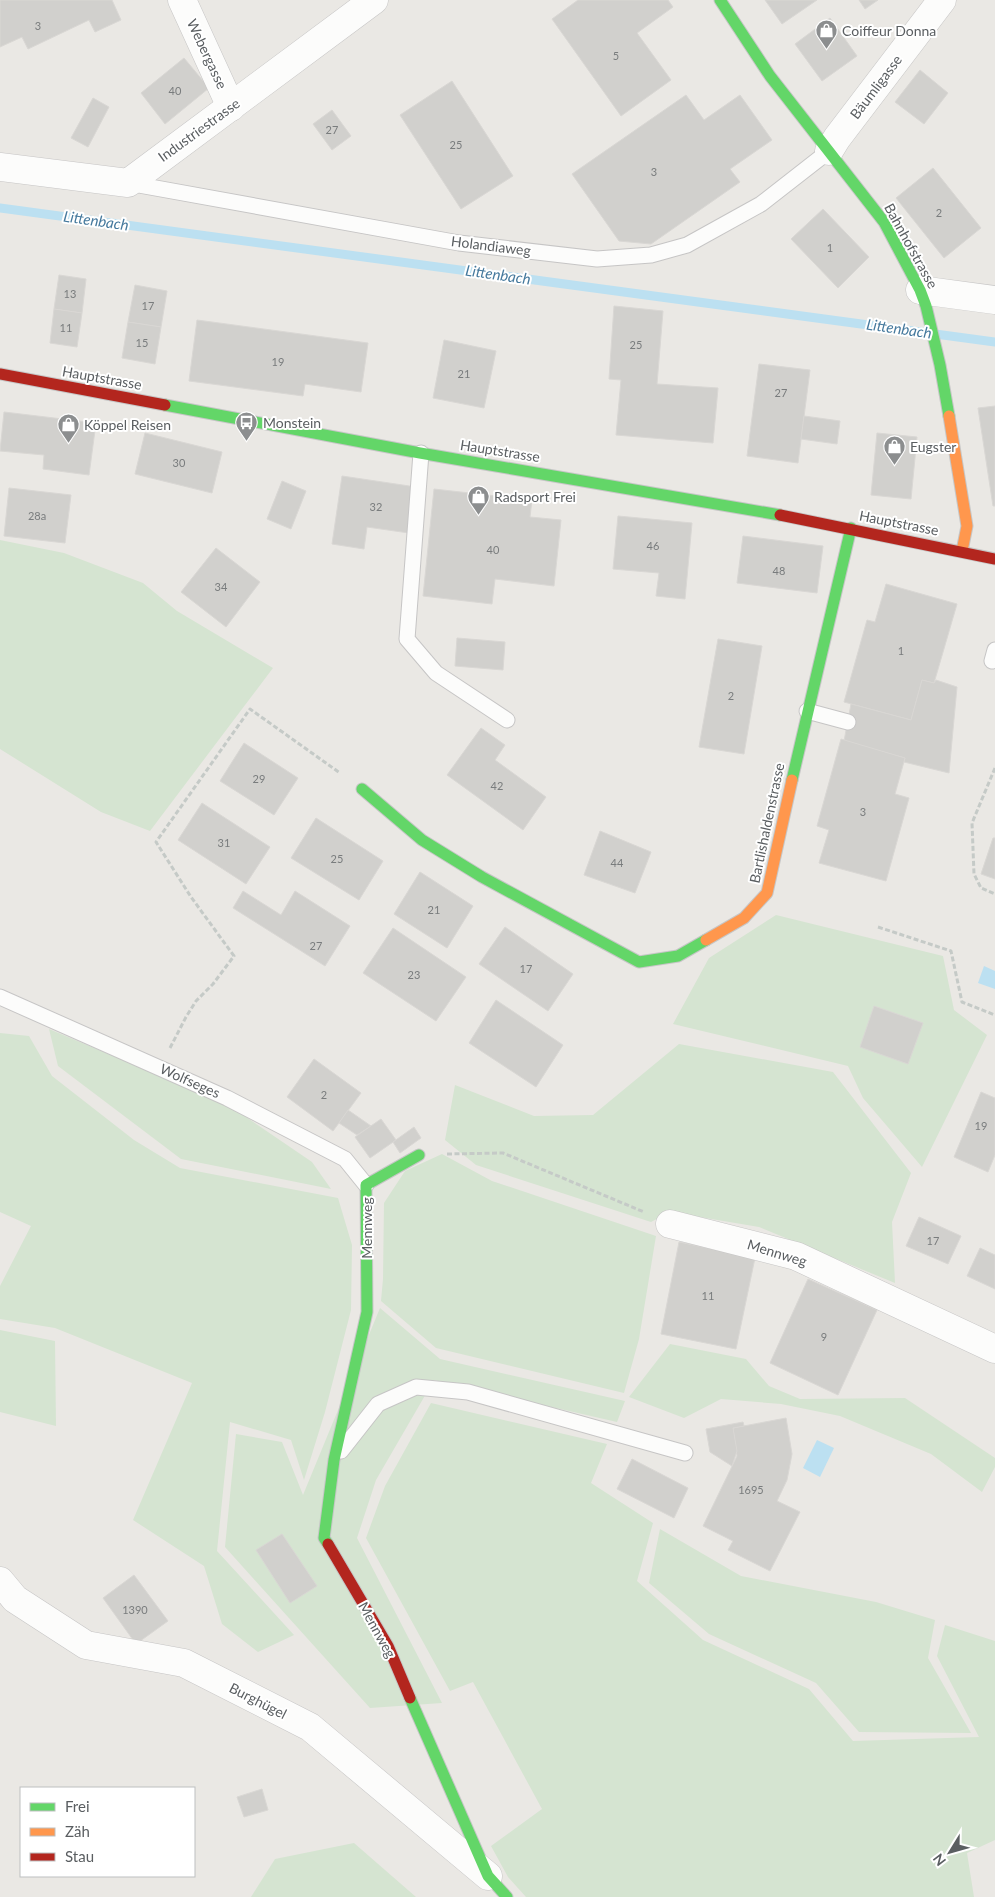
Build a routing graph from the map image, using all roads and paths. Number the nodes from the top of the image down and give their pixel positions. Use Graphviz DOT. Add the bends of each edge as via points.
graph roads {
  1 [pos="182,0"];
  2 [pos="374,0"];
  3 [pos="720,0"];
  4 [pos="942,0"];
  5 [pos="231,107"];
  6 [pos="829,151"];
  7 [pos="0,167"];
  8 [pos="128,183"];
  9 [pos="923,298"];
  10 [pos="995,300"];
  11 [pos="0,374"];
  12 [pos="421,453"];
  13 [pos="851,528"];
  14 [pos="962,551"];
  15 [pos="995,559"];
  16 [pos="807,711"];
  17 [pos="507,720"];
  18 [pos="848,722"];
  19 [pos="995,768"];
  20 [pos="362,789"];
  21 [pos="995,894"];
  22 [pos="878,927"];
  23 [pos="0,997"];
  24 [pos="995,1015"];
  25 [pos="182,1026"];
  26 [pos="419,1155"];
  27 [pos="366,1185"];
  28 [pos="670,1224"];
  29 [pos="995,1349"];
  30 [pos="685,1453"];
  31 [pos="334,1460"];
  32 [pos="0,1582"];
  33 [pos="488,1876"];
  34 [pos="507,1897"];
  1 -- 5 [label="street, Webergasse"];
  2 -- 5 [label="street, Industriestrasse"];
  3 -- 6 [label="street, Bahnhofstrasse" via="770,76"];
  4 -- 6 [label="street, Bäumligasse"];
  5 -- 8 [label="street, Industriestrasse"];
  6 -- 8 [label="lane, Holandiaweg" via="761,204 687,245 651,255 597,259 459,243"];
  6 -- 9 [label="street, Bahnhofstrasse" via="884,222"];
  7 -- 8 [label="street"];
  9 -- 10 [label="street"];
  9 -- 14 [label="street, Bahnhofstrasse" via="940,365 968,526"];
  11 -- 12 [label="street, Hauptstrasse"];
  12 -- 13 [label="street, Hauptstrasse"];
  12 -- 17 [label="lane" via="407,639 436,673"];
  13 -- 14 [label="street, Hauptstrasse"];
  13 -- 16 [label="street, Bartlishaldenstrasse"];
  14 -- 15 [label="street, Hauptstrasse"];
  16 -- 18 [label="lane"];
  16 -- 20 [label="street, Bartlishaldenstrasse" via="767,893 744,918 678,956 639,962 482,877 422,840"];
  19 -- 21 [label="path" via="972,823 974,874 981,888"];
  20 -- 25 [label="path" via="250,709 156,842 191,898 234,956 196,1002"];
  22 -- 24 [label="path" via="951,951 962,1002"];
  23 -- 27 [label="lane, Wolfseges" via="227,1098 345,1159"];
  26 -- 27 [label="street, Mennweg"];
  26 -- 28 [label="path" via="503,1154"];
  27 -- 31 [label="street, Mennweg" via="367,1312"];
  28 -- 29 [label="street, Mennweg" via="796,1256"];
  30 -- 31 [label="lane" via="468,1392 416,1387 378,1404"];
  31 -- 33 [label="street, Mennweg" via="324,1538 388,1646"];
  32 -- 33 [label="street, Burghügel" via="15,1599 86,1645 184,1664 310,1726"];
  33 -- 34 [label="street, Mennweg"];
}
